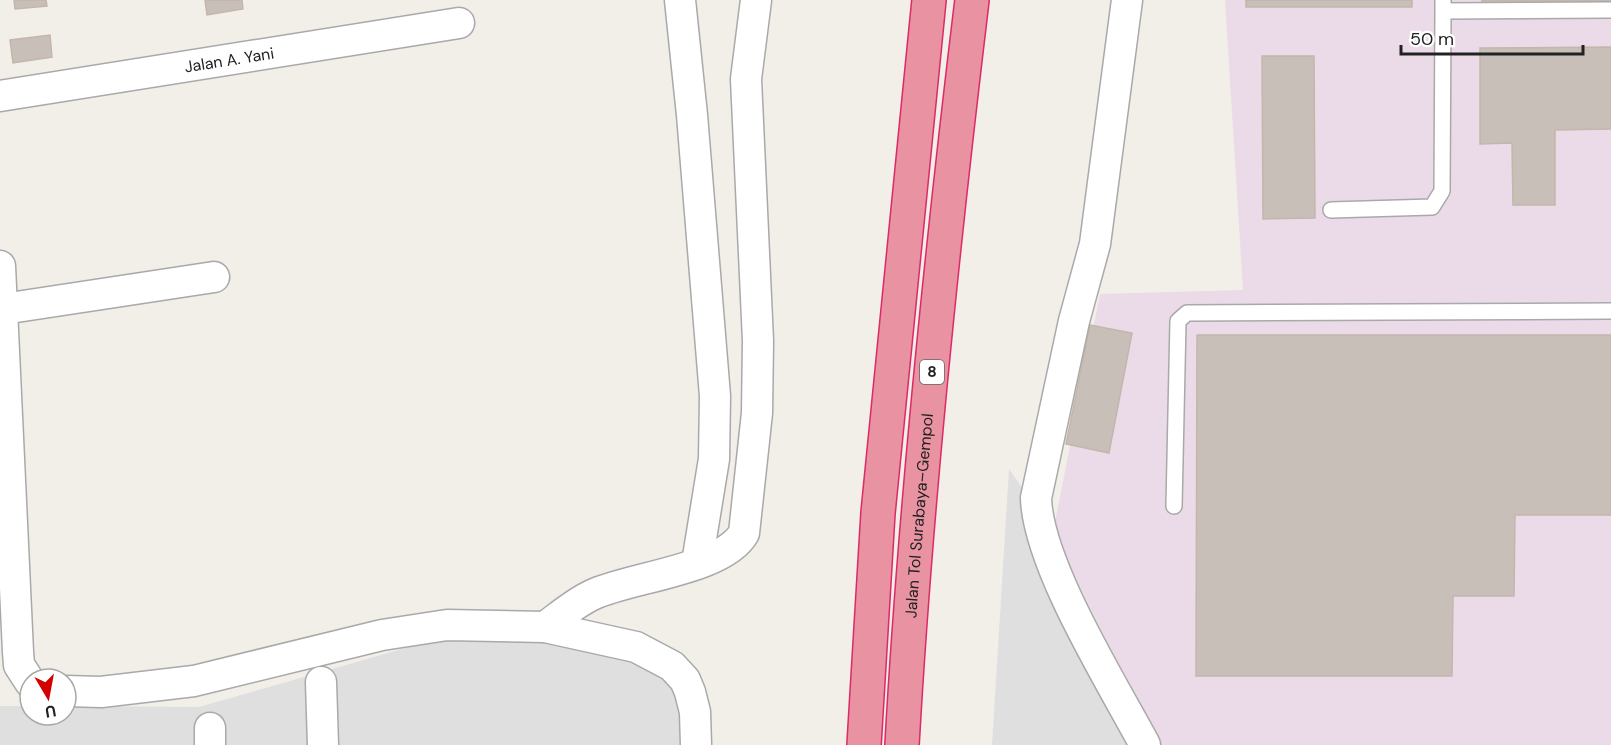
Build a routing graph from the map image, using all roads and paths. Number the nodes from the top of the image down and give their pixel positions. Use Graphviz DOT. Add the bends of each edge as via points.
graph roads {
  1 [pos="680,0"];
  2 [pos="756,0"];
  3 [pos="929,0"];
  4 [pos="972,0"];
  5 [pos="1127,0"];
  6 [pos="1443,6"];
  7 [pos="1611,10"];
  8 [pos="459,23"];
  9 [pos="0,96"];
  10 [pos="1331,210"];
  11 [pos="0,266"];
  12 [pos="214,277"];
  13 [pos="3,309"];
  14 [pos="1611,311"];
  15 [pos="4,430"];
  16 [pos="1174,506"];
  17 [pos="698,563"];
  18 [pos="545,627"];
  19 [pos="20,667"];
  20 [pos="321,682"];
  21 [pos="78,691"];
  22 [pos="323,745"];
  23 [pos="696,745"];
  24 [pos="864,745"];
  25 [pos="902,745"];
  26 [pos="1145,745"];
  1 -- 17 [label="street" via="715,396 714,459"];
  2 -- 17 [label="street" via="746,79 758,413 744,533 738,544"];
  3 -- 24 [label="highway" via="878,513"];
  4 -- 25 [label="highway, Jalan Tol Surabaya–Gempol / 8" via="944,238"];
  5 -- 26 [label="street" via="1095,244 1074,321 1036,498 1040,528 1069,601"];
  6 -- 7 [label="lane"];
  6 -- 10 [label="lane" via="1442,191 1436,203 1432,207"];
  8 -- 9 [label="street, Jalan A. Yani"];
  11 -- 13 [label="street"];
  12 -- 13 [label="street"];
  13 -- 15 [label="street"];
  14 -- 16 [label="lane" via="1187,313 1178,321"];
  15 -- 19 [label="street"];
  17 -- 18 [label="street" via="592,595"];
  18 -- 21 [label="street" via="447,625 382,635 194,681"];
  18 -- 23 [label="street" via="636,647 672,666 690,692"];
  20 -- 22 [label="street"];
}
